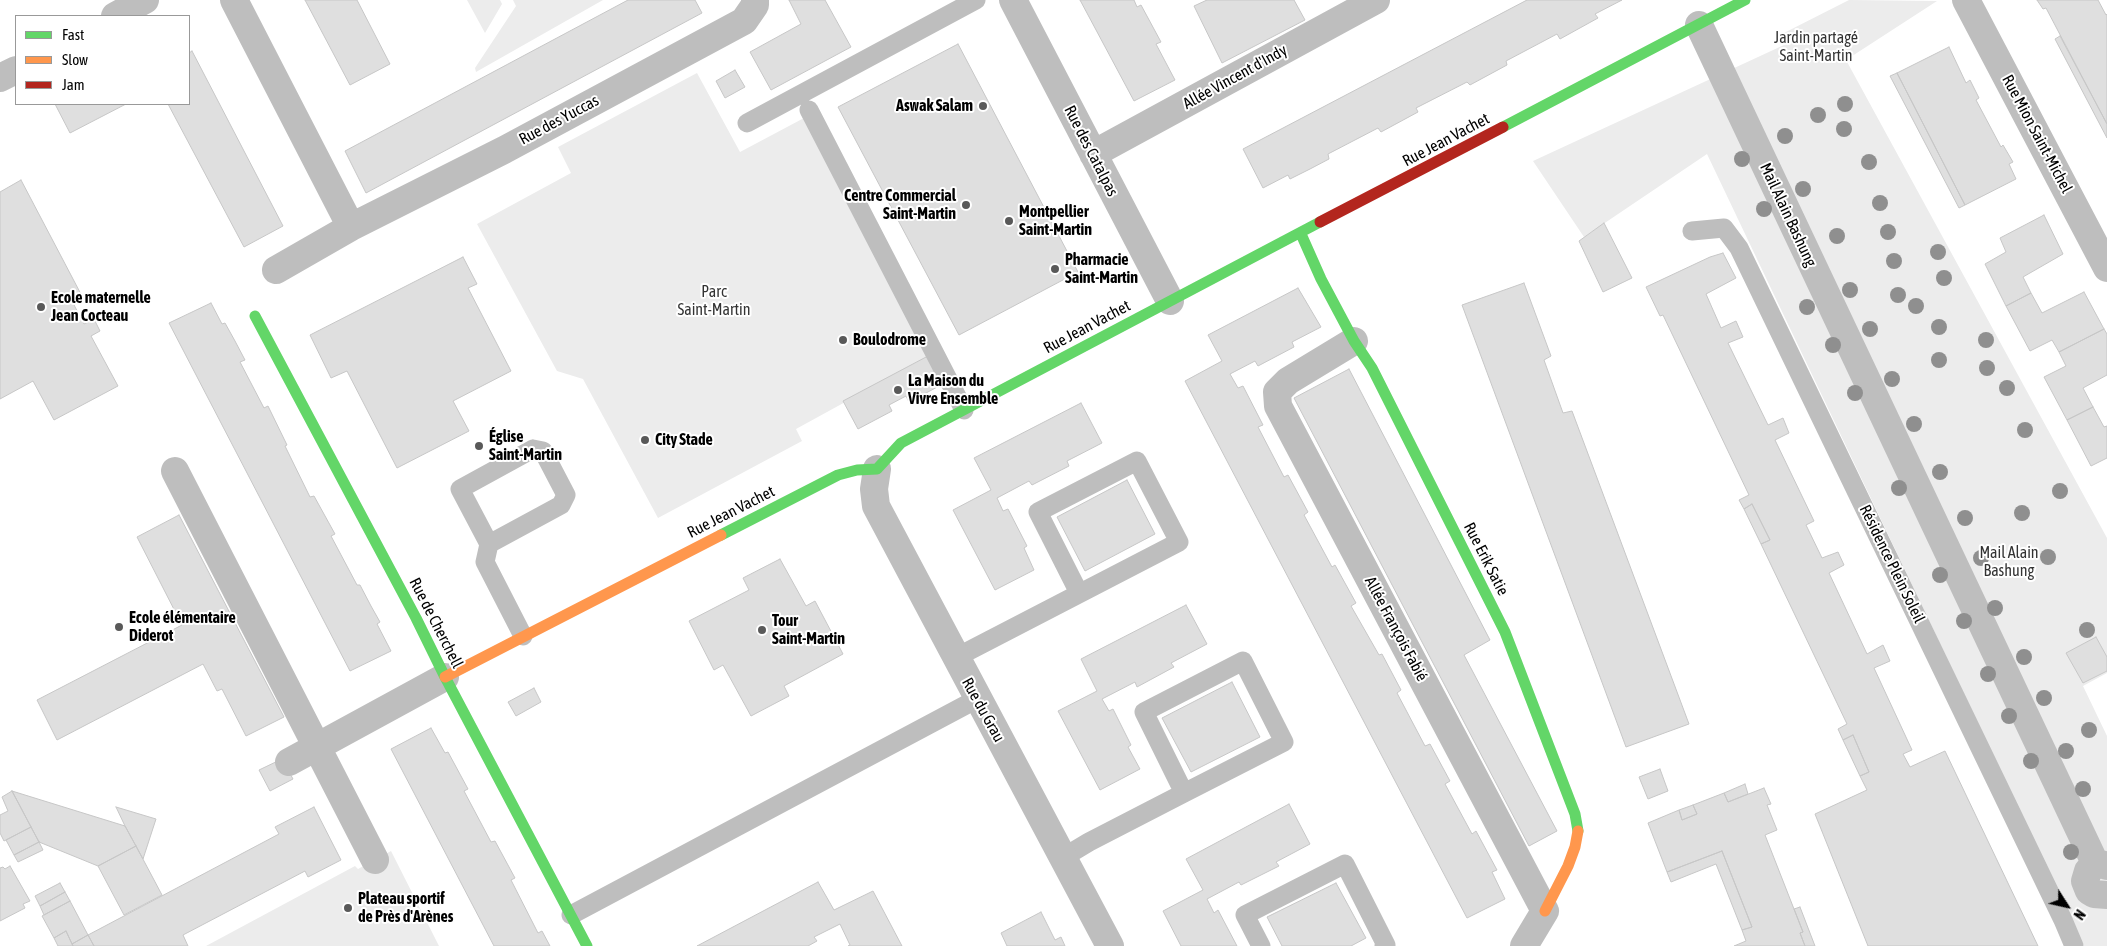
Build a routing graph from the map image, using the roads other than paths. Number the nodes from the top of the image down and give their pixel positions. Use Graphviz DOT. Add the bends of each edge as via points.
graph roads {
  1 [pos="145,0"];
  2 [pos="234,0"];
  3 [pos="755,0"];
  4 [pos="976,0"];
  5 [pos="1013,0"];
  6 [pos="1376,0"];
  7 [pos="1746,0"];
  8 [pos="1966,0"];
  9 [pos="117,15"];
  10 [pos="1699,26"];
  11 [pos="15,70"];
  12 [pos="0,78"];
  13 [pos="809,110"];
  14 [pos="747,123"];
  15 [pos="1093,154"];
  16 [pos="351,227"];
  17 [pos="1692,231"];
  18 [pos="1301,234"];
  19 [pos="2107,268"];
  20 [pos="276,270"];
  21 [pos="1170,301"];
  22 [pos="256,316"];
  23 [pos="1354,341"];
  24 [pos="964,410"];
  25 [pos="878,469"];
  26 [pos="175,471"];
  27 [pos="489,544"];
  28 [pos="1079,593"];
  29 [pos="523,636"];
  30 [pos="955,658"];
  31 [pos="445,677"];
  32 [pos="978,699"];
  33 [pos="318,746"];
  34 [pos="289,762"];
  35 [pos="1184,793"];
  36 [pos="1064,857"];
  37 [pos="375,860"];
  38 [pos="2102,865"];
  39 [pos="2107,895"];
  40 [pos="1545,911"];
  41 [pos="571,915"];
  42 [pos="2071,939"];
  43 [pos="587,946"];
  44 [pos="1110,946"];
  45 [pos="1261,946"];
  46 [pos="1384,946"];
  47 [pos="1524,946"];
  1 -- 9 [label="street"];
  2 -- 16 [label="street"];
  3 -- 16 [label="street, Rue des Yuccas" via="755,6 744,21 504,150"];
  4 -- 14 [label="lane"];
  5 -- 15 [label="street, Rue des Catalpas"];
  6 -- 15 [label="street, Allée Vincent d'Indy"];
  7 -- 10 [label="street, Rue Jean Vachet"];
  8 -- 19 [label="street, Rue Mion Saint-Michel"];
  10 -- 18 [label="street, Rue Jean Vachet"];
  10 -- 38 [label="street, Mail Alain Bashung"];
  11 -- 12 [label="street"];
  13 -- 24 [label="lane"];
  15 -- 21 [label="street, Rue des Catalpas"];
  16 -- 20 [label="street, Rue des Yuccas"];
  17 -- 42 [label="lane, Résidence Plein Soleil" via="1724,228 1739,248"];
  18 -- 21 [label="street, Rue Jean Vachet"];
  18 -- 23 [label="street, Rue Erik Satie"];
  21 -- 24 [label="street, Rue Jean Vachet"];
  22 -- 31 [label="street, Rue de Cherchell"];
  23 -- 40 [label="street, Rue Erik Satie" via="1372,368 1505,632 1575,814 1578,829 1576,847"];
  23 -- 40 [label="street, Allée François Fabié" via="1288,381 1277,392 1278,406"];
  24 -- 25 [label="street, Rue Jean Vachet" via="901,443"];
  25 -- 29 [label="street, Rue Jean Vachet" via="838,475"];
  25 -- 30 [label="street, Rue du Grau" via="874,489 876,506"];
  26 -- 33 [label="street"];
  27 -- 27 [label="lane" via="561,505 566,495 543,450 533,449 460,489"];
  27 -- 29 [label="lane" via="485,562"];
  28 -- 28 [label="lane" via="1038,512 1138,461 1179,542"];
  28 -- 30 [label="lane"];
  29 -- 31 [label="street, Rue Jean Vachet"];
  30 -- 32 [label="street, Rue du Grau"];
  31 -- 33 [label="street"];
  31 -- 41 [label="street, Rue de Cherchell"];
  32 -- 36 [label="street, Rue du Grau"];
  32 -- 41 [label="lane"];
  33 -- 34 [label="street"];
  33 -- 37 [label="street"];
  35 -- 35 [label="lane" via="1144,712 1243,661 1284,742"];
  35 -- 36 [label="lane"];
  36 -- 44 [label="street, Rue du Grau"];
  38 -- 39 [label="street, Mail Alain Bashung" via="2088,871 2085,881 2094,894"];
  40 -- 47 [label="street"];
  41 -- 43 [label="street, Rue de Cherchell"];
  45 -- 46 [label="lane" via="1245,915 1345,864"];
}
